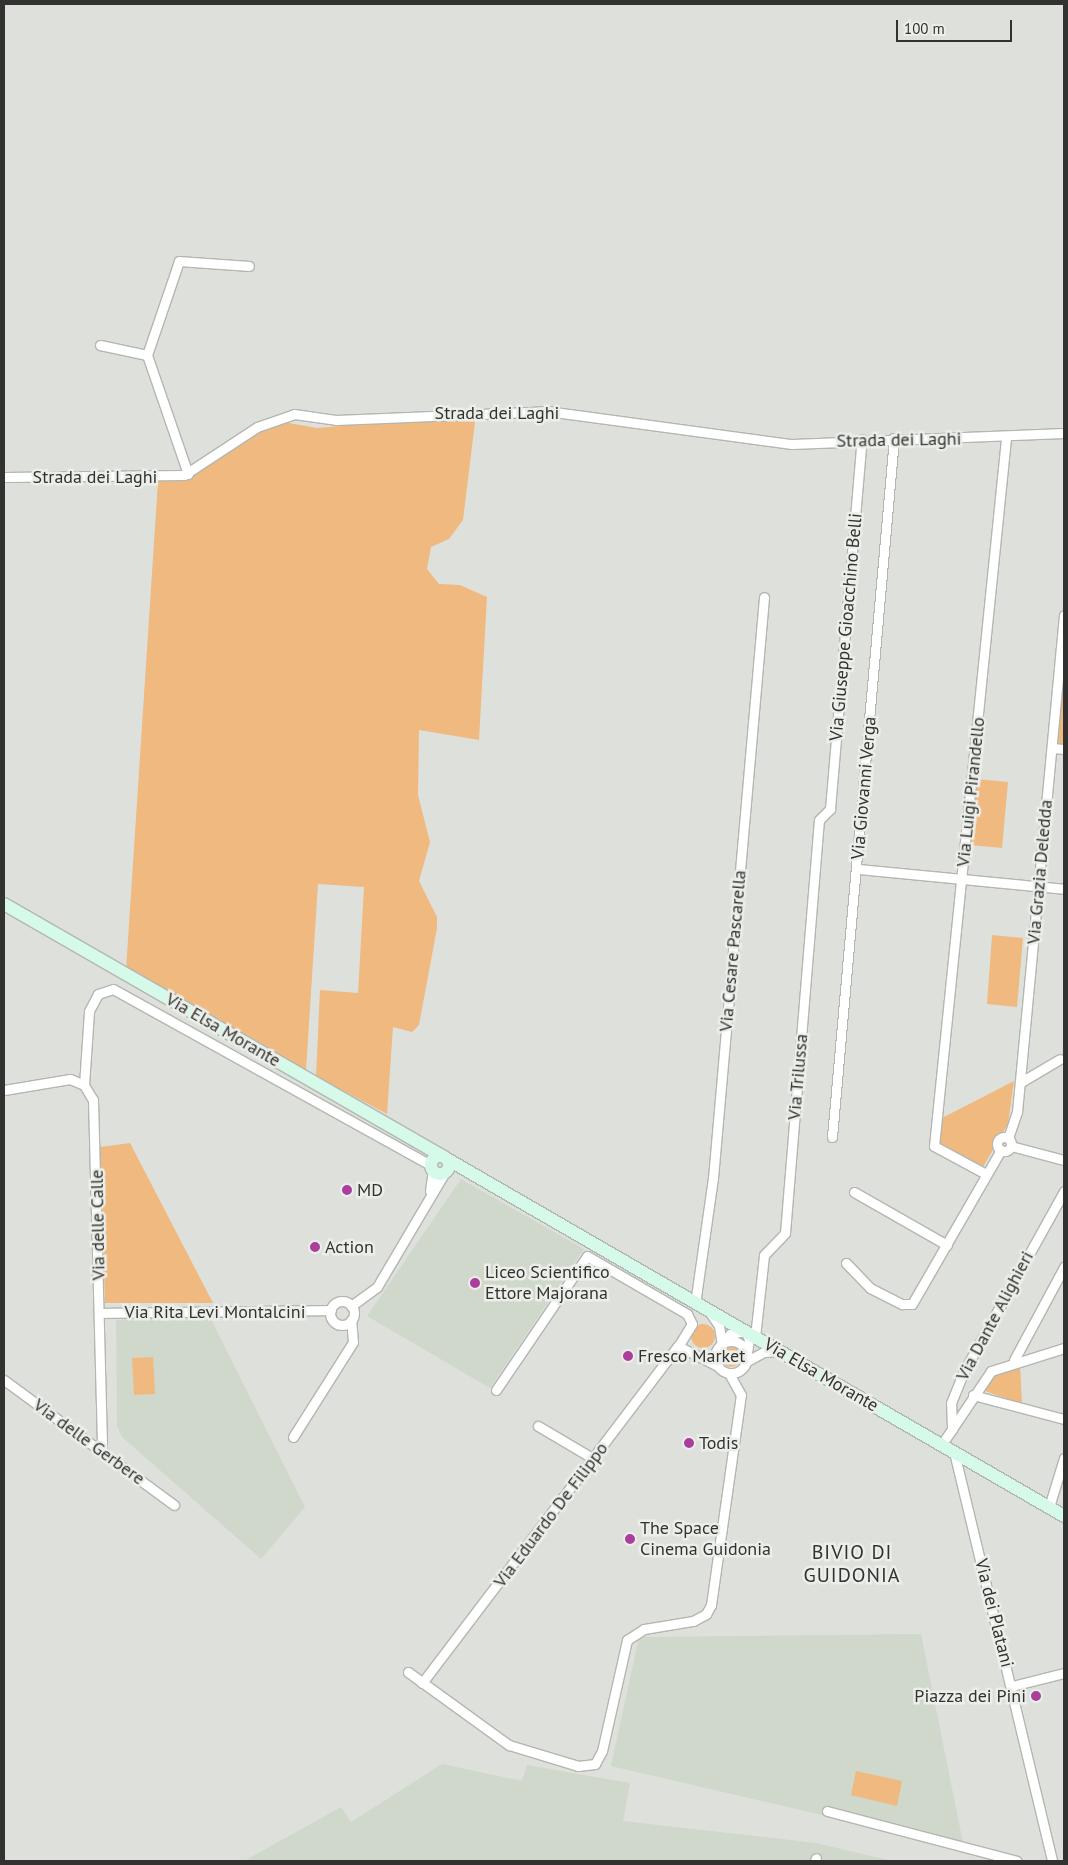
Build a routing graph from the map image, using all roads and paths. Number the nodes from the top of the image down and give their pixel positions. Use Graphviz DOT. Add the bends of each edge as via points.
graph roads {
  1 [pos="249,266"];
  2 [pos="100,345"];
  3 [pos="147,355"];
  4 [pos="1064,433"];
  5 [pos="894,438"];
  6 [pos="1006,438"];
  7 [pos="862,439"];
  8 [pos="188,474"];
  9 [pos="4,477"];
  10 [pos="764,597"];
  11 [pos="1064,615"];
  12 [pos="1052,748"];
  13 [pos="1064,749"];
  14 [pos="828,814"];
  15 [pos="858,869"];
  16 [pos="962,879"];
  17 [pos="1038,887"];
  18 [pos="1064,889"];
  19 [pos="4,904"];
  20 [pos="1060,1059"];
  21 [pos="1021,1082"];
  22 [pos="84,1085"];
  23 [pos="4,1090"];
  24 [pos="832,1138"];
  25 [pos="1009,1142"];
  26 [pos="1064,1160"];
  27 [pos="445,1162"];
  28 [pos="432,1168"];
  29 [pos="986,1174"];
  30 [pos="1064,1191"];
  31 [pos="430,1192"];
  32 [pos="854,1192"];
  33 [pos="947,1245"];
  34 [pos="846,1263"];
  35 [pos="1064,1267"];
  36 [pos="695,1304"];
  37 [pos="351,1306"];
  38 [pos="331,1310"];
  39 [pos="709,1312"];
  40 [pos="100,1313"];
  41 [pos="351,1320"];
  42 [pos="750,1334"];
  43 [pos="678,1346"];
  44 [pos="720,1347"];
  45 [pos="1064,1348"];
  46 [pos="779,1351"];
  47 [pos="700,1358"];
  48 [pos="747,1358"];
  49 [pos="1014,1360"];
  50 [pos="718,1366"];
  51 [pos="729,1373"];
  52 [pos="4,1380"];
  53 [pos="496,1390"];
  54 [pos="973,1395"];
  55 [pos="1064,1419"];
  56 [pos="538,1426"];
  57 [pos="952,1429"];
  58 [pos="293,1438"];
  59 [pos="941,1445"];
  60 [pos="102,1452"];
  61 [pos="954,1452"];
  62 [pos="1064,1458"];
  63 [pos="594,1459"];
  64 [pos="174,1504"];
  65 [pos="1050,1507"];
  66 [pos="1064,1516"];
  67 [pos="408,1672"];
  68 [pos="1064,1673"];
  69 [pos="422,1683"];
  70 [pos="1012,1686"];
  71 [pos="827,1811"];
  72 [pos="1017,1861"];
  73 [pos="1052,1861"];
  1 -- 3 [label="street" via="179,261"];
  2 -- 3 [label="street"];
  3 -- 8 [label="street"];
  4 -- 6 [label="street, Strada dei Laghi"];
  5 -- 6 [label="street, Strada dei Laghi"];
  5 -- 7 [label="street, Strada dei Laghi"];
  5 -- 15 [label="street, Via Giovanni Verga"];
  6 -- 16 [label="street, Via Luigi Pirandello"];
  7 -- 8 [label="street, Strada dei Laghi" via="760,443 532,410 336,420 294,414 257,427"];
  7 -- 14 [label="street, Via Giuseppe Gioacchino Belli"];
  8 -- 9 [label="street, Strada dei Laghi"];
  10 -- 36 [label="street, Via Cesare Pascarella" via="713,1178"];
  11 -- 12 [label="street, Via Grazia Deledda"];
  12 -- 13 [label="street"];
  12 -- 17 [label="street, Via Grazia Deledda"];
  14 -- 42 [label="street, Via Trilussa" via="818,820 785,1233 764,1255"];
  15 -- 16 [label="street"];
  15 -- 24 [label="street, Via Giovanni Verga"];
  16 -- 17 [label="street"];
  16 -- 29 [label="street, Via Luigi Pirandello" via="934,1146"];
  17 -- 18 [label="street"];
  17 -- 21 [label="street, Via Grazia Deledda"];
  19 -- 27 [label="street, Via Elsa Morante"];
  20 -- 21 [label="street"];
  21 -- 25 [label="street, Via Grazia Deledda"];
  22 -- 23 [label="street" via="63,1078"];
  22 -- 28 [label="street" via="88,1011 98,994 113,989"];
  22 -- 40 [label="street, Via delle Calle" via="95,1117"];
  25 -- 26 [label="street"];
  25 -- 29 [label="street"];
  27 -- 28 [label="street" via="434,1159"];
  27 -- 31 [label="street, Via Rita Levi Montalcini"];
  27 -- 36 [label="street, Via Elsa Morante"];
  28 -- 31 [label="street"];
  29 -- 33 [label="street"];
  30 -- 57 [label="street, Via Dante Alighieri" via="964,1371 951,1403"];
  31 -- 37 [label="street, Via Rita Levi Montalcini" via="377,1287"];
  32 -- 33 [label="street"];
  33 -- 34 [label="street" via="909,1306 866,1286"];
  35 -- 49 [label="street"];
  36 -- 39 [label="street, Via Elsa Morante"];
  37 -- 38 [label="street, Via Rita Levi Montalcini" via="341,1302"];
  37 -- 41 [label="street"];
  38 -- 40 [label="street, Via Rita Levi Montalcini"];
  38 -- 41 [label="street, Via Rita Levi Montalcini" via="337,1324"];
  39 -- 42 [label="street, Via Elsa Morante"];
  39 -- 44 [label="street" via="719,1326"];
  40 -- 60 [label="street, Via delle Calle"];
  41 -- 58 [label="street" via="353,1342"];
  42 -- 44 [label="street" via="730,1334"];
  42 -- 46 [label="street, Via Elsa Morante"];
  42 -- 48 [label="street"];
  43 -- 47 [label="street"];
  43 -- 53 [label="street, Via Eduardo De Filippo" via="692,1324 687,1314 587,1256"];
  43 -- 63 [label="street, Via Eduardo De Filippo"];
  44 -- 47 [label="street"];
  44 -- 48 [label="street" via="737,1342"];
  44 -- 50 [label="street"];
  45 -- 49 [label="street"];
  46 -- 48 [label="street"];
  46 -- 59 [label="street, Via Elsa Morante"];
  47 -- 50 [label="street"];
  48 -- 51 [label="street" via="738,1372"];
  49 -- 54 [label="street" via="991,1371"];
  50 -- 51 [label="street"];
  51 -- 69 [label="street" via="739,1384 741,1395 711,1605 706,1614 693,1621 644,1629 627,1640 602,1750 595,1764 578,1766 509,1745"];
  52 -- 60 [label="street, Via delle Gerbere"];
  54 -- 55 [label="street"];
  54 -- 57 [label="street"];
  56 -- 63 [label="street"];
  57 -- 59 [label="street"];
  59 -- 61 [label="street, Via Elsa Morante"];
  60 -- 64 [label="street, Via delle Gerbere"];
  61 -- 65 [label="street, Via Elsa Morante"];
  61 -- 70 [label="street, Via dei Platani"];
  62 -- 65 [label="street"];
  63 -- 69 [label="street, Via Eduardo De Filippo"];
  65 -- 66 [label="street, Via Elsa Morante"];
  67 -- 69 [label="street"];
  68 -- 70 [label="street"];
  70 -- 73 [label="street, Via dei Platani"];
  71 -- 72 [label="street"];
}
